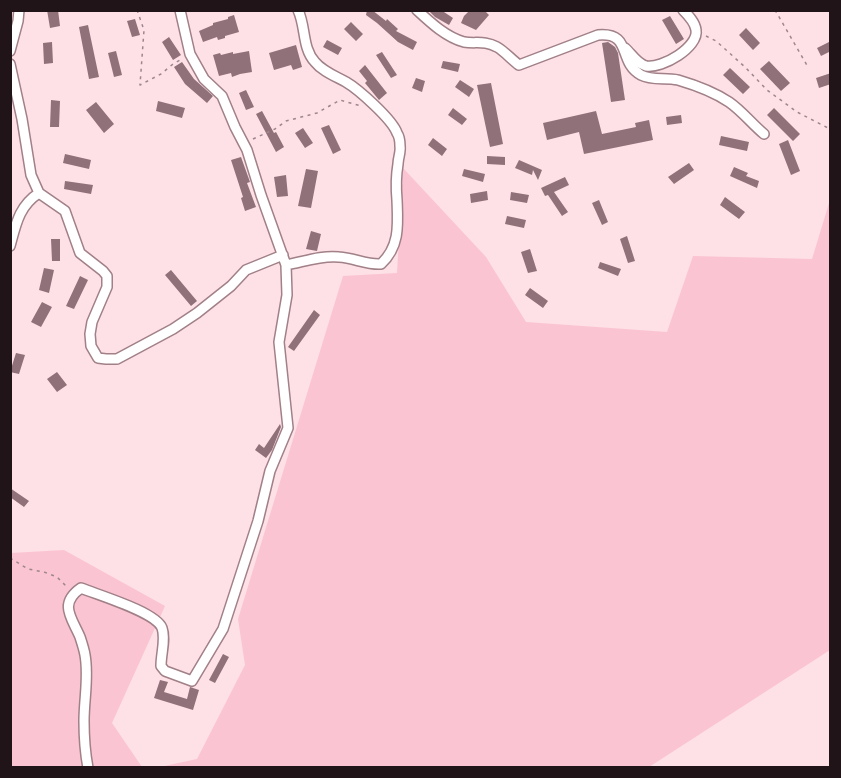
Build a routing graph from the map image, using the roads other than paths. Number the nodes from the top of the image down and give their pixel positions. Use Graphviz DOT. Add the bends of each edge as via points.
graph roads {
  1 [pos="19,10"];
  2 [pos="180,10"];
  3 [pos="298,10"];
  4 [pos="417,10"];
  5 [pos="683,10"];
  6 [pos="14,23"];
  7 [pos="624,47"];
  8 [pos="10,51"];
  9 [pos="10,64"];
  10 [pos="764,134"];
  11 [pos="39,193"];
  12 [pos="10,246"];
  13 [pos="283,255"];
  14 [pos="286,265"];
  15 [pos="88,768"];
  1 -- 6 [label="street"];
  2 -- 13 [label="street" via="190,54 204,79 222,96 243,142"];
  3 -- 14 [label="street" via="308,52 315,63 363,94 397,132 401,148 398,214 394,249 381,264 337,256"];
  4 -- 7 [label="street" via="445,33 465,42 482,42 498,48 519,65 598,35 609,34"];
  5 -- 7 [label="street" via="697,31 695,40 672,60 647,66"];
  6 -- 8 [label="street"];
  7 -- 10 [label="street" via="626,58 640,74 706,90 729,102"];
  9 -- 11 [label="street" via="31,175"];
  11 -- 12 [label="street" via="29,199 18,216"];
  11 -- 13 [label="street" via="65,211 80,253 107,276 107,287 90,334 98,357 117,359 173,329 231,286 246,270"];
  13 -- 14 [label="street"];
  14 -- 15 [label="street" via="287,296 279,342 288,428 270,471 223,628 192,681 161,666 161,624 144,612 81,588 68,603 85,656 84,747"];
}
